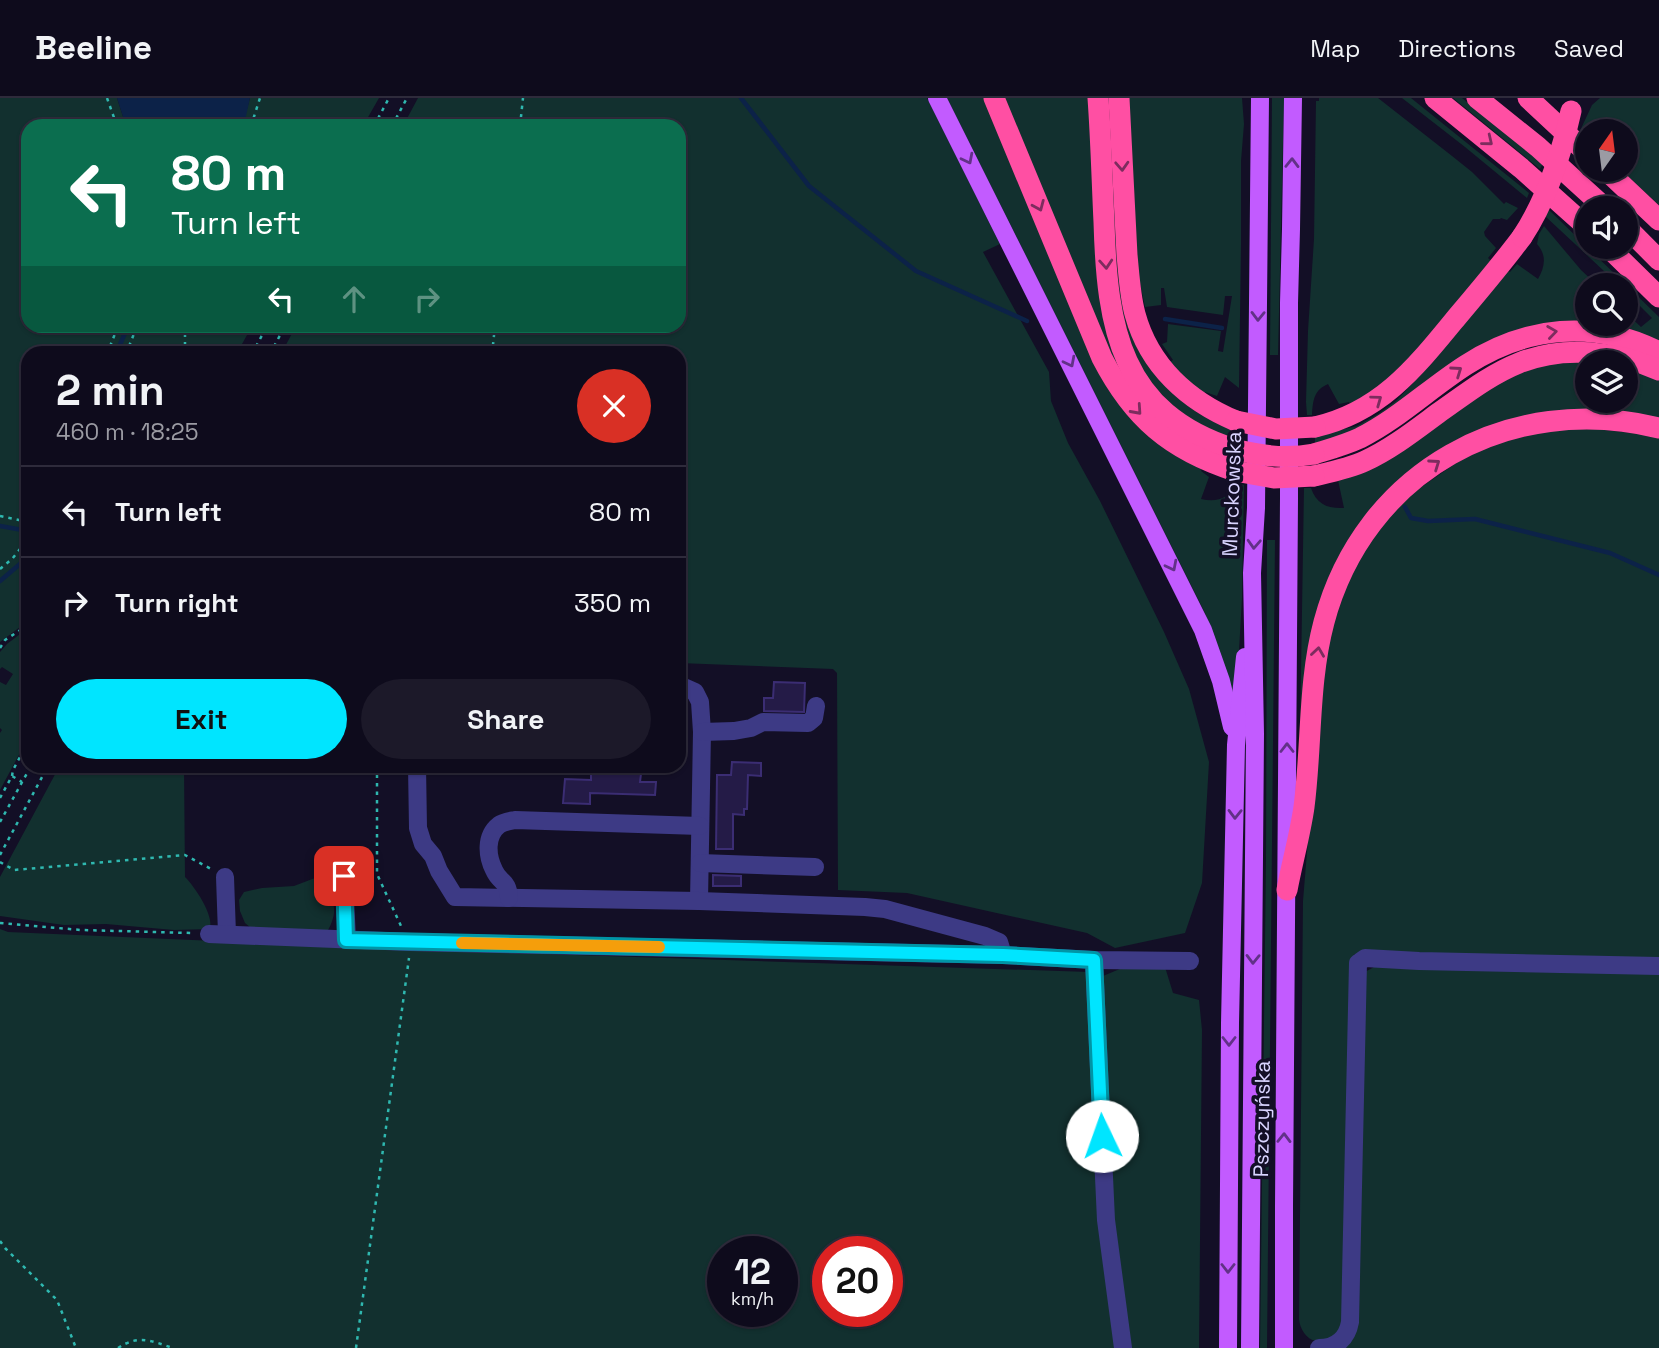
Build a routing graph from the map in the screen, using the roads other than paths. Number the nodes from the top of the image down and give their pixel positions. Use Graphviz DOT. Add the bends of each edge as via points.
graph roads {
  1 [pos="937,98"];
  2 [pos="994,98"];
  3 [pos="1098,98"];
  4 [pos="1119,98"];
  5 [pos="1260,98"];
  6 [pos="1293,98"];
  7 [pos="1435,98"];
  8 [pos="1477,98"];
  9 [pos="1521,98"];
  10 [pos="1528,98"];
  11 [pos="1568,112"];
  12 [pos="1619,182"];
  13 [pos="1592,196"];
  14 [pos="1575,216"];
  15 [pos="1659,220"];
  16 [pos="1638,240"];
  17 [pos="1620,259"];
  18 [pos="1659,260"];
  19 [pos="1659,297"];
  20 [pos="1659,352"];
  21 [pos="1659,370"];
  22 [pos="1659,428"];
  23 [pos="1252,573"];
  24 [pos="686,688"];
  25 [pos="816,706"];
  26 [pos="702,732"];
  27 [pos="1236,745"];
  28 [pos="417,773"];
  29 [pos="700,827"];
  30 [pos="700,863"];
  31 [pos="816,867"];
  32 [pos="344,876"];
  33 [pos="225,877"];
  34 [pos="1287,890"];
  35 [pos="1254,891"];
  36 [pos="509,898"];
  37 [pos="699,901"];
  38 [pos="346,940"];
  39 [pos="1003,955"];
  40 [pos="1094,960"];
  41 [pos="1190,961"];
  42 [pos="1659,966"];
  43 [pos="1227,1343"];
  44 [pos="1123,1348"];
  45 [pos="1250,1348"];
  46 [pos="1284,1348"];
  47 [pos="1290,1348"];
  48 [pos="1319,1348"];
  1 -- 27 [label="main road, one-way" via="1203,630"];
  2 -- 21 [label="highway, one-way, bridge" via="1115,382 1155,429 1213,464 1274,478 1314,476 1364,462 1479,384 1519,363 1550,355 1591,352"];
  3 -- 20 [label="highway, one-way, bridge" via="1105,265 1122,349 1158,405 1184,427 1214,443 1283,456 1341,446 1366,435 1487,352 1525,338 1588,331"];
  4 -- 11 [label="highway, one-way, bridge" via="1129,281 1146,342 1178,385 1199,403 1236,421 1276,429 1315,427 1359,412 1408,375 1522,237 1552,178"];
  5 -- 23 [label="main road, Murckowska, one-way"];
  34 -- 6 [label="main road, one-way"];
  7 -- 14 [label="highway, one-way"];
  8 -- 13 [label="highway"];
  9 -- 11 [label="highway"];
  10 -- 11 [label="highway"];
  12 -- 15 [label="highway"];
  16 -- 18 [label="highway"];
  17 -- 19 [label="highway"];
  34 -- 22 [label="highway, one-way" via="1304,808 1312,698 1324,620 1345,568 1375,520 1408,485 1444,457 1513,428 1599,418"];
  23 -- 27 [label="main road"];
  23 -- 35 [label="main road, Murckowska"];
  24 -- 26 [label="lane" via="700,702"];
  25 -- 26 [label="lane" via="808,723 763,722 734,731"];
  26 -- 29 [label="lane"];
  27 -- 43 [label="main road, one-way"];
  28 -- 36 [label="lane" via="418,828 423,845 455,897"];
  29 -- 30 [label="lane"];
  29 -- 36 [label="lane" via="501,823 488,848 494,872 509,888"];
  30 -- 31 [label="lane"];
  30 -- 37 [label="lane"];
  32 -- 38 [label="lane"];
  33 -- 38 [label="lane" via="218,934"];
  46 -- 34 [label="main road, Pszczyńska, one-way"];
  35 -- 45 [label="main road, Pszczyńska, one-way"];
  36 -- 37 [label="lane"];
  37 -- 39 [label="lane" via="885,909 985,936 999,942"];
  38 -- 39 [label="lane"];
  39 -- 40 [label="lane"];
  40 -- 41 [label="lane"];
  40 -- 44 [label="lane" via="1106,1220"];
  42 -- 48 [label="lane" via="1365,958 1358,963 1350,1322 1338,1344"];
  46 -- 47 [label="lane"];
}
